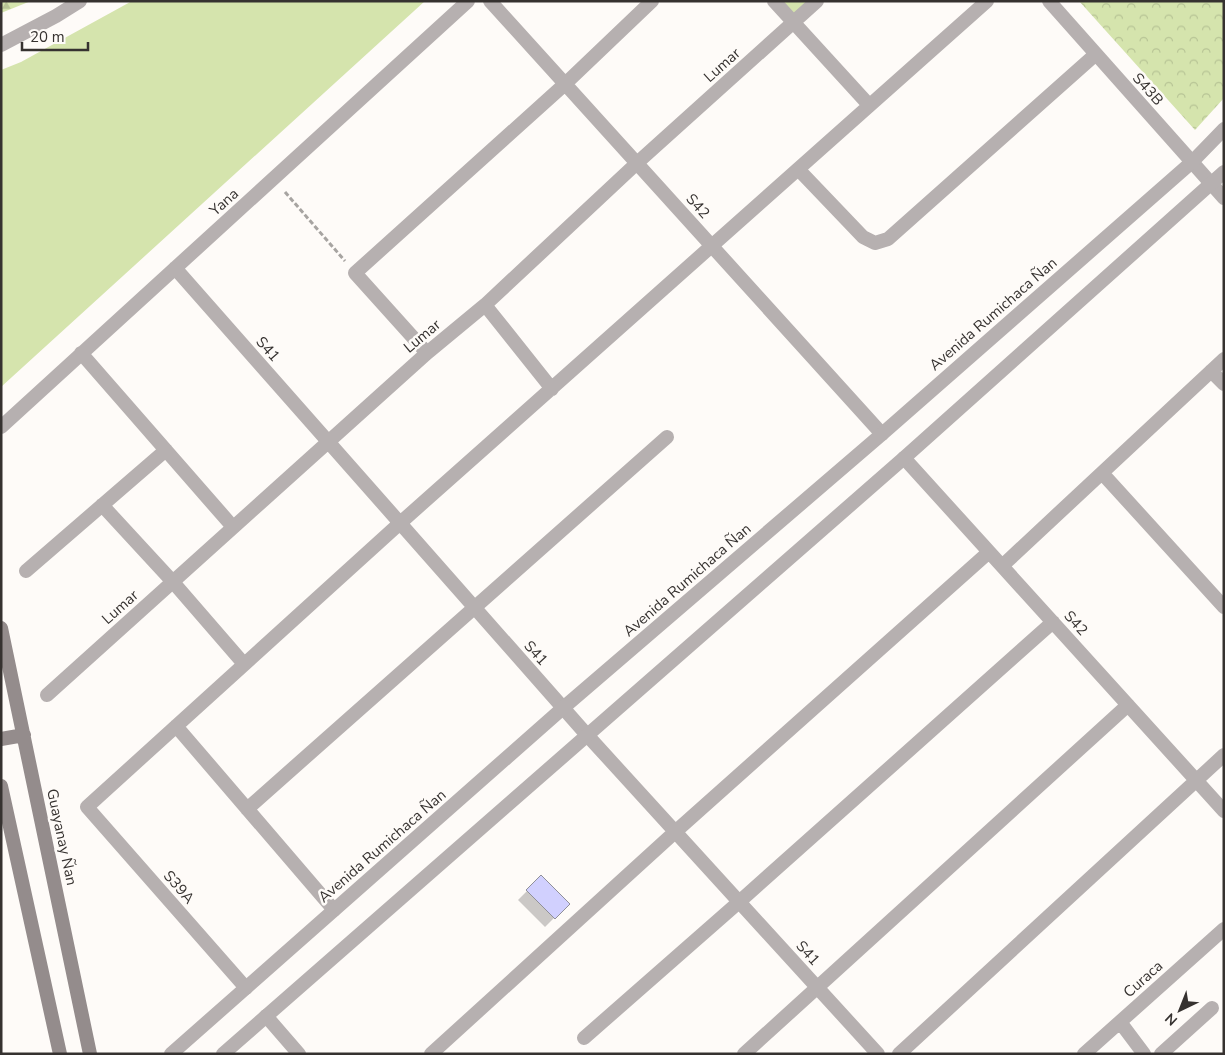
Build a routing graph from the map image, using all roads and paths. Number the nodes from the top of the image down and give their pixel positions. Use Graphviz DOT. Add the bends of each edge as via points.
graph roads {
  1 [pos="80,1"];
  2 [pos="468,1"];
  3 [pos="490,1"];
  4 [pos="652,1"];
  5 [pos="774,1"];
  6 [pos="817,1"];
  7 [pos="987,1"];
  8 [pos="1049,1"];
  9 [pos="793,23"];
  10 [pos="1,45"];
  11 [pos="1096,54"];
  12 [pos="565,84"];
  13 [pos="869,106"];
  14 [pos="1224,130"];
  15 [pos="1192,162"];
  16 [pos="637,163"];
  17 [pos="798,169"];
  18 [pos="1224,172"];
  19 [pos="274,178"];
  20 [pos="1212,184"];
  21 [pos="1224,198"];
  22 [pos="712,246"];
  23 [pos="175,268"];
  24 [pos="355,273"];
  25 [pos="485,305"];
  26 [pos="81,353"];
  27 [pos="426,353"];
  28 [pos="1224,359"];
  29 [pos="1211,371"];
  30 [pos="1224,384"];
  31 [pos="552,389"];
  32 [pos="1,427"];
  33 [pos="882,434"];
  34 [pos="667,437"];
  35 [pos="328,442"];
  36 [pos="166,450"];
  37 [pos="904,458"];
  38 [pos="1102,473"];
  39 [pos="102,506"];
  40 [pos="399,524"];
  41 [pos="234,527"];
  42 [pos="989,552"];
  43 [pos="1002,566"];
  44 [pos="26,571"];
  45 [pos="173,582"];
  46 [pos="1224,607"];
  47 [pos="474,608"];
  48 [pos="1053,622"];
  49 [pos="1,628"];
  50 [pos="244,664"];
  51 [pos="47,695"];
  52 [pos="1128,705"];
  53 [pos="563,708"];
  54 [pos="176,726"];
  55 [pos="24,735"];
  56 [pos="587,735"];
  57 [pos="1,739"];
  58 [pos="1224,755"];
  59 [pos="1196,780"];
  60 [pos="1,786"];
  61 [pos="247,809"];
  62 [pos="1224,810"];
  63 [pos="676,832"];
  64 [pos="739,902"];
  65 [pos="334,910"];
  66 [pos="1224,929"];
  67 [pos="816,986"];
  68 [pos="246,988"];
  69 [pos="1212,1008"];
  70 [pos="266,1016"];
  71 [pos="1120,1022"];
  72 [pos="584,1038"];
  73 [pos="60,1054"];
  74 [pos="90,1054"];
  75 [pos="171,1054"];
  76 [pos="223,1054"];
  77 [pos="300,1054"];
  78 [pos="431,1054"];
  79 [pos="744,1054"];
  80 [pos="878,1054"];
  81 [pos="899,1054"];
  82 [pos="1084,1054"];
  83 [pos="1144,1054"];
  84 [pos="1161,1054"];
  1 -- 10 [label="street"];
  2 -- 19 [label="street, Yana"];
  3 -- 12 [label="street, S42"];
  4 -- 12 [label="street"];
  5 -- 9 [label="street"];
  6 -- 9 [label="street, Lumar"];
  7 -- 13 [label="street"];
  8 -- 11 [label="street, S43B"];
  9 -- 13 [label="street"];
  9 -- 16 [label="street, Lumar"];
  11 -- 15 [label="street, S43B"];
  11 -- 17 [label="street" via="888,239 875,243 863,237"];
  12 -- 16 [label="street, S42"];
  12 -- 24 [label="street"];
  13 -- 17 [label="street"];
  14 -- 15 [label="street, Avenida Rumichaca Ñan"];
  15 -- 20 [label="street, S43B"];
  15 -- 33 [label="street, Avenida Rumichaca Ñan"];
  16 -- 22 [label="street, S42"];
  16 -- 25 [label="street, Lumar"];
  17 -- 22 [label="street"];
  18 -- 20 [label="street"];
  19 -- 23 [label="street, Yana"];
  19 -- 24 [label="path"];
  20 -- 21 [label="street, S43B"];
  20 -- 37 [label="street"];
  22 -- 31 [label="street"];
  22 -- 33 [label="street, S42"];
  23 -- 26 [label="street, Yana"];
  23 -- 35 [label="street, S41"];
  24 -- 27 [label="street"];
  25 -- 27 [label="street, Lumar"];
  25 -- 31 [label="street"];
  26 -- 32 [label="street, Yana"];
  26 -- 36 [label="street"];
  27 -- 35 [label="street, Lumar"];
  28 -- 29 [label="street"];
  29 -- 30 [label="street"];
  29 -- 38 [label="street"];
  31 -- 40 [label="street"];
  33 -- 53 [label="street, Avenida Rumichaca Ñan"];
  34 -- 47 [label="street"];
  35 -- 40 [label="street, S41"];
  35 -- 41 [label="street, Lumar"];
  36 -- 39 [label="street"];
  36 -- 41 [label="street"];
  37 -- 42 [label="street, S42"];
  37 -- 56 [label="street"];
  38 -- 43 [label="street"];
  38 -- 46 [label="street"];
  39 -- 44 [label="street"];
  39 -- 45 [label="street"];
  40 -- 47 [label="street, S41"];
  40 -- 50 [label="street"];
  41 -- 45 [label="street, Lumar"];
  42 -- 43 [label="street, S42"];
  42 -- 63 [label="street"];
  43 -- 48 [label="street, S42"];
  45 -- 50 [label="street"];
  45 -- 51 [label="street, Lumar"];
  47 -- 53 [label="street, S41"];
  47 -- 61 [label="street"];
  48 -- 52 [label="street, S42"];
  48 -- 64 [label="street"];
  49 -- 55 [label="main road, Guayanay Ñan"];
  50 -- 54 [label="street"];
  52 -- 59 [label="street, S42"];
  52 -- 67 [label="street"];
  53 -- 56 [label="street, S41"];
  53 -- 65 [label="street, Avenida Rumichaca Ñan"];
  54 -- 61 [label="street"];
  54 -- 68 [label="street, S39A" via="87,807"];
  55 -- 57 [label="main road"];
  55 -- 74 [label="main road, Guayanay Ñan"];
  56 -- 63 [label="street, S41"];
  56 -- 70 [label="street"];
  58 -- 59 [label="street"];
  59 -- 62 [label="street, S42"];
  59 -- 81 [label="street"];
  60 -- 73 [label="main road"];
  61 -- 65 [label="street"];
  63 -- 64 [label="street, S41"];
  63 -- 78 [label="street"];
  64 -- 67 [label="street, S41"];
  64 -- 72 [label="street"];
  65 -- 68 [label="street, Avenida Rumichaca Ñan"];
  66 -- 71 [label="street, Curaca"];
  67 -- 79 [label="street"];
  67 -- 80 [label="street, S41"];
  68 -- 75 [label="street, Avenida Rumichaca Ñan"];
  69 -- 84 [label="street"];
  70 -- 76 [label="street"];
  70 -- 77 [label="street"];
  71 -- 82 [label="street, Curaca"];
  71 -- 83 [label="street"];
}
